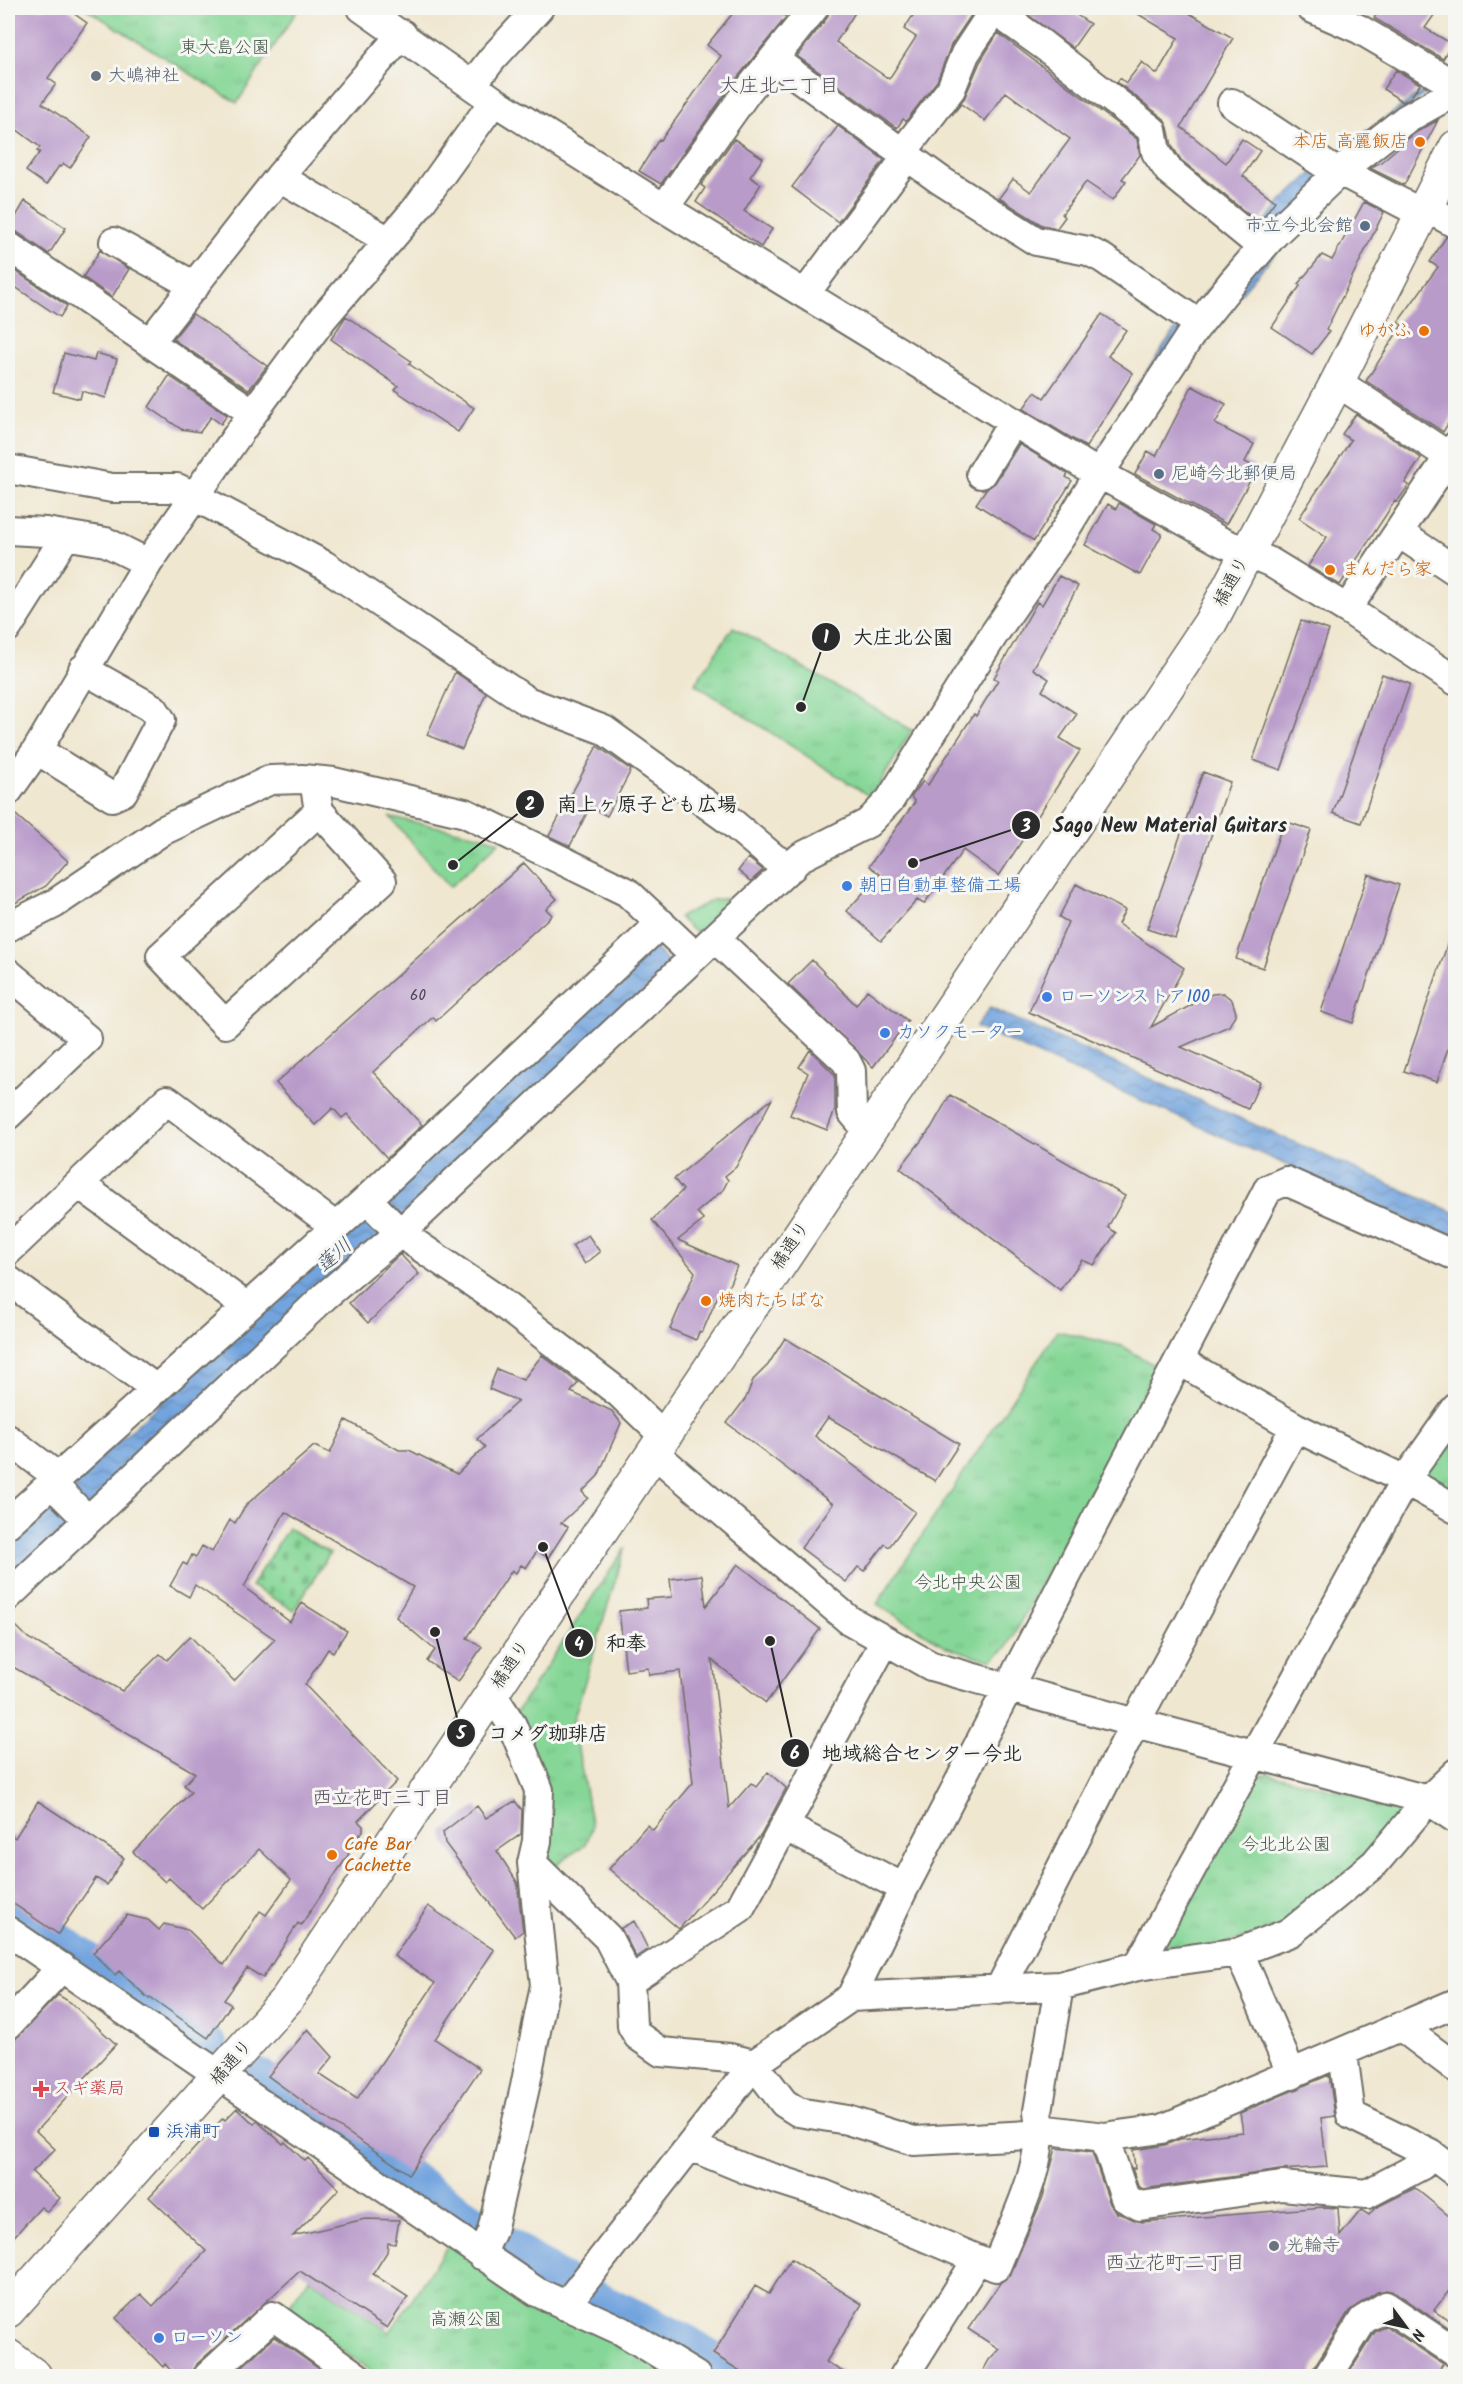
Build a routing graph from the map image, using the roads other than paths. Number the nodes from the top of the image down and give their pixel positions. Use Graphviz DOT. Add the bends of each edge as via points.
graph roads {
  1 [pos="362,8"];
  2 [pos="539,8"];
  3 [pos="814,8"];
  4 [pos="1311,8"];
  5 [pos="994,9"];
  6 [pos="402,34"];
  7 [pos="773,59"];
  8 [pos="1455,86"];
  9 [pos="1455,92"];
  10 [pos="483,93"];
  11 [pos="1232,103"];
  12 [pos="1455,147"];
  13 [pos="906,155"];
  14 [pos="1331,167"];
  15 [pos="279,177"];
  16 [pos="664,208"];
  17 [pos="1423,210"];
  18 [pos="1455,224"];
  19 [pos="388,241"];
  20 [pos="114,242"];
  21 [pos="1255,242"];
  22 [pos="8,246"];
  23 [pos="195,286"];
  24 [pos="805,294"];
  25 [pos="1192,319"];
  26 [pos="150,342"];
  27 [pos="1337,382"];
  28 [pos="253,413"];
  29 [pos="1013,422"];
  30 [pos="1453,455"];
  31 [pos="8,469"];
  32 [pos="981,474"];
  33 [pos="1099,474"];
  34 [pos="194,496"];
  35 [pos="8,530"];
  36 [pos="1399,533"];
  37 [pos="65,537"];
  38 [pos="1247,552"];
  39 [pos="148,562"];
  40 [pos="1455,571"];
  41 [pos="1347,609"];
  42 [pos="8,627"];
  43 [pos="83,669"];
  44 [pos="1455,681"];
  45 [pos="37,750"];
  46 [pos="314,780"];
  47 [pos="8,791"];
  48 [pos="319,811"];
  49 [pos="784,864"];
  50 [pos="661,923"];
  51 [pos="8,927"];
  52 [pos="705,947"];
  53 [pos="8,973"];
  54 [pos="8,1115"];
  55 [pos="868,1131"];
  56 [pos="79,1184"];
  57 [pos="370,1202"];
  58 [pos="336,1227"];
  59 [pos="398,1230"];
  60 [pos="8,1251"];
  61 [pos="1455,1256"];
  62 [pos="8,1280"];
  63 [pos="247,1307"];
  64 [pos="1180,1361"];
  65 [pos="156,1389"];
  66 [pos="1455,1408"];
  67 [pos="1295,1427"];
  68 [pos="8,1439"];
  69 [pos="658,1444"];
  70 [pos="1405,1480"];
  71 [pos="57,1483"];
  72 [pos="1455,1509"];
  73 [pos="86,1518"];
  74 [pos="8,1522"];
  75 [pos="8,1596"];
  76 [pos="885,1641"];
  77 [pos="1010,1687"];
  78 [pos="492,1694"];
  79 [pos="1136,1723"];
  80 [pos="1253,1755"];
  81 [pos="1455,1773"];
  82 [pos="1428,1800"];
  83 [pos="1455,1819"];
  84 [pos="786,1827"];
  85 [pos="532,1863"];
  86 [pos="904,1888"];
  87 [pos="8,1930"];
  88 [pos="1239,1952"];
  89 [pos="1138,1966"];
  90 [pos="62,1967"];
  91 [pos="630,1981"];
  92 [pos="1059,1986"];
  93 [pos="999,1990"];
  94 [pos="851,1997"];
  95 [pos="1455,2003"];
  96 [pos="8,2025"];
  97 [pos="1400,2026"];
  98 [pos="1343,2053"];
  99 [pos="754,2064"];
  100 [pos="1455,2068"];
  101 [pos="222,2075"];
  102 [pos="1292,2075"];
  103 [pos="1041,2129"];
  104 [pos="1104,2137"];
  105 [pos="690,2146"];
  106 [pos="1431,2154"];
  107 [pos="1455,2174"];
  108 [pos="486,2244"];
  109 [pos="977,2260"];
  110 [pos="571,2298"];
  111 [pos="8,2311"];
  112 [pos="1455,2354"];
  113 [pos="8,2356"];
  114 [pos="677,2372"];
  115 [pos="35,2376"];
  116 [pos="208,2376"];
  117 [pos="356,2376"];
  118 [pos="904,2376"];
  119 [pos="1328,2376"];
  1 -- 6 [label="street"];
  2 -- 10 [label="street" via="492,58"];
  3 -- 7 [label="street"];
  4 -- 8 [label="street" via="1359,29"];
  5 -- 13 [label="street" via="965,54 951,89"];
  5 -- 21 [label="street" via="1152,130 1156,152 1169,171"];
  6 -- 10 [label="street"];
  6 -- 15 [label="street"];
  7 -- 13 [label="street"];
  7 -- 16 [label="street"];
  9 -- 14 [label="street"];
  10 -- 16 [label="street"];
  10 -- 19 [label="street" via="417,208"];
  11 -- 14 [label="street"];
  12 -- 17 [label="street, 橘通り"];
  13 -- 24 [label="street"];
  13 -- 25 [label="street" via="1036,241 1088,251 1102,258"];
  14 -- 17 [label="street"];
  14 -- 21 [label="street"];
  15 -- 19 [label="street"];
  15 -- 23 [label="street"];
  16 -- 24 [label="street"];
  17 -- 18 [label="street"];
  17 -- 27 [label="street, 橘通り"];
  19 -- 28 [label="street" via="323,318"];
  20 -- 23 [label="street"];
  21 -- 25 [label="street"];
  22 -- 26 [label="street"];
  23 -- 26 [label="street"];
  24 -- 29 [label="street"];
  25 -- 33 [label="street"];
  26 -- 28 [label="street"];
  27 -- 30 [label="street"];
  27 -- 38 [label="street, 橘通り"];
  28 -- 34 [label="street"];
  29 -- 32 [label="street"];
  29 -- 33 [label="street"];
  30 -- 36 [label="street"];
  31 -- 34 [label="street" via="112,488 177,488"];
  33 -- 38 [label="street"];
  33 -- 49 [label="street" via="890,800 868,823"];
  34 -- 39 [label="street"];
  34 -- 49 [label="street" via="324,565 527,701 604,730"];
  35 -- 37 [label="street"];
  36 -- 40 [label="street"];
  36 -- 41 [label="street"];
  37 -- 39 [label="street" via="106,542"];
  37 -- 42 [label="street"];
  38 -- 41 [label="street"];
  38 -- 55 [label="street, 橘通り" via="1210,623"];
  39 -- 43 [label="street"];
  41 -- 44 [label="street"];
  43 -- 45 [label="street"];
  43 -- 45 [label="street" via="154,709 162,720 123,792 112,797"];
  45 -- 47 [label="street"];
  46 -- 48 [label="street"];
  46 -- 50 [label="street" via="465,813 627,892"];
  46 -- 51 [label="street" via="270,780 162,831 54,904"];
  48 -- 48 [label="street" via="382,881 225,1024 161,956"];
  49 -- 52 [label="street"];
  50 -- 52 [label="street"];
  50 -- 57 [label="street"];
  52 -- 55 [label="street" via="846,1061 851,1071 852,1112"];
  52 -- 59 [label="street"];
  53 -- 54 [label="street" via="87,1040"];
  55 -- 69 [label="street, 橘通り"];
  56 -- 58 [label="street" via="167,1100"];
  56 -- 60 [label="street"];
  56 -- 63 [label="street"];
  57 -- 58 [label="street"];
  57 -- 59 [label="street"];
  58 -- 63 [label="street"];
  59 -- 69 [label="street" via="619,1393"];
  59 -- 73 [label="street"];
  61 -- 64 [label="street" via="1286,1181 1268,1189"];
  62 -- 65 [label="street"];
  63 -- 65 [label="street"];
  64 -- 67 [label="street"];
  64 -- 77 [label="street"];
  65 -- 71 [label="street"];
  66 -- 70 [label="street"];
  67 -- 70 [label="street"];
  67 -- 79 [label="street"];
  68 -- 71 [label="street"];
  69 -- 76 [label="street" via="849,1620"];
  69 -- 78 [label="street, 橘通り"];
  70 -- 72 [label="street"];
  70 -- 80 [label="street"];
  71 -- 73 [label="street"];
  71 -- 74 [label="street"];
  73 -- 75 [label="street"];
  76 -- 77 [label="street" via="931,1666"];
  76 -- 84 [label="street"];
  77 -- 79 [label="street"];
  77 -- 86 [label="street"];
  78 -- 85 [label="street" via="512,1725 539,1790"];
  78 -- 101 [label="street, 橘通り" via="287,1999"];
  79 -- 80 [label="street"];
  79 -- 93 [label="street"];
  80 -- 82 [label="street"];
  80 -- 89 [label="street"];
  81 -- 82 [label="street"];
  82 -- 83 [label="street"];
  82 -- 88 [label="street" via="1375,1863 1292,1932"];
  84 -- 86 [label="street"];
  84 -- 91 [label="street" via="741,1908"];
  85 -- 91 [label="street" via="608,1938"];
  85 -- 108 [label="street" via="545,1985 525,2087"];
  86 -- 94 [label="street"];
  87 -- 90 [label="street"];
  88 -- 89 [label="street"];
  88 -- 102 [label="street"];
  89 -- 92 [label="street"];
  90 -- 96 [label="street"];
  90 -- 101 [label="street"];
  91 -- 99 [label="street" via="632,2026 638,2036 661,2052"];
  92 -- 93 [label="street"];
  92 -- 103 [label="street" via="1038,2111"];
  93 -- 94 [label="street"];
  94 -- 99 [label="street"];
  95 -- 97 [label="street"];
  97 -- 98 [label="street"];
  97 -- 100 [label="street"];
  98 -- 102 [label="street"];
  98 -- 106 [label="street" via="1351,2115"];
  99 -- 103 [label="street" via="784,2103 798,2112 847,2120 914,2141 1028,2135"];
  99 -- 105 [label="street"];
  101 -- 108 [label="street"];
  101 -- 111 [label="street, 橘通り"];
  102 -- 104 [label="street" via="1162,2129"];
  103 -- 104 [label="street"];
  103 -- 109 [label="street" via="1034,2170 996,2267"];
  104 -- 106 [label="street" via="1125,2198 1140,2206 1281,2186 1367,2194 1422,2165"];
  105 -- 109 [label="street" via="823,2194"];
  105 -- 110 [label="street"];
  106 -- 107 [label="street"];
  108 -- 110 [label="street" via="537,2292"];
  109 -- 118 [label="street"];
  110 -- 114 [label="street"];
  112 -- 119 [label="street" via="1386,2306 1363,2320"];
  113 -- 115 [label="street"];
  116 -- 117 [label="street" via="273,2316"];
}
